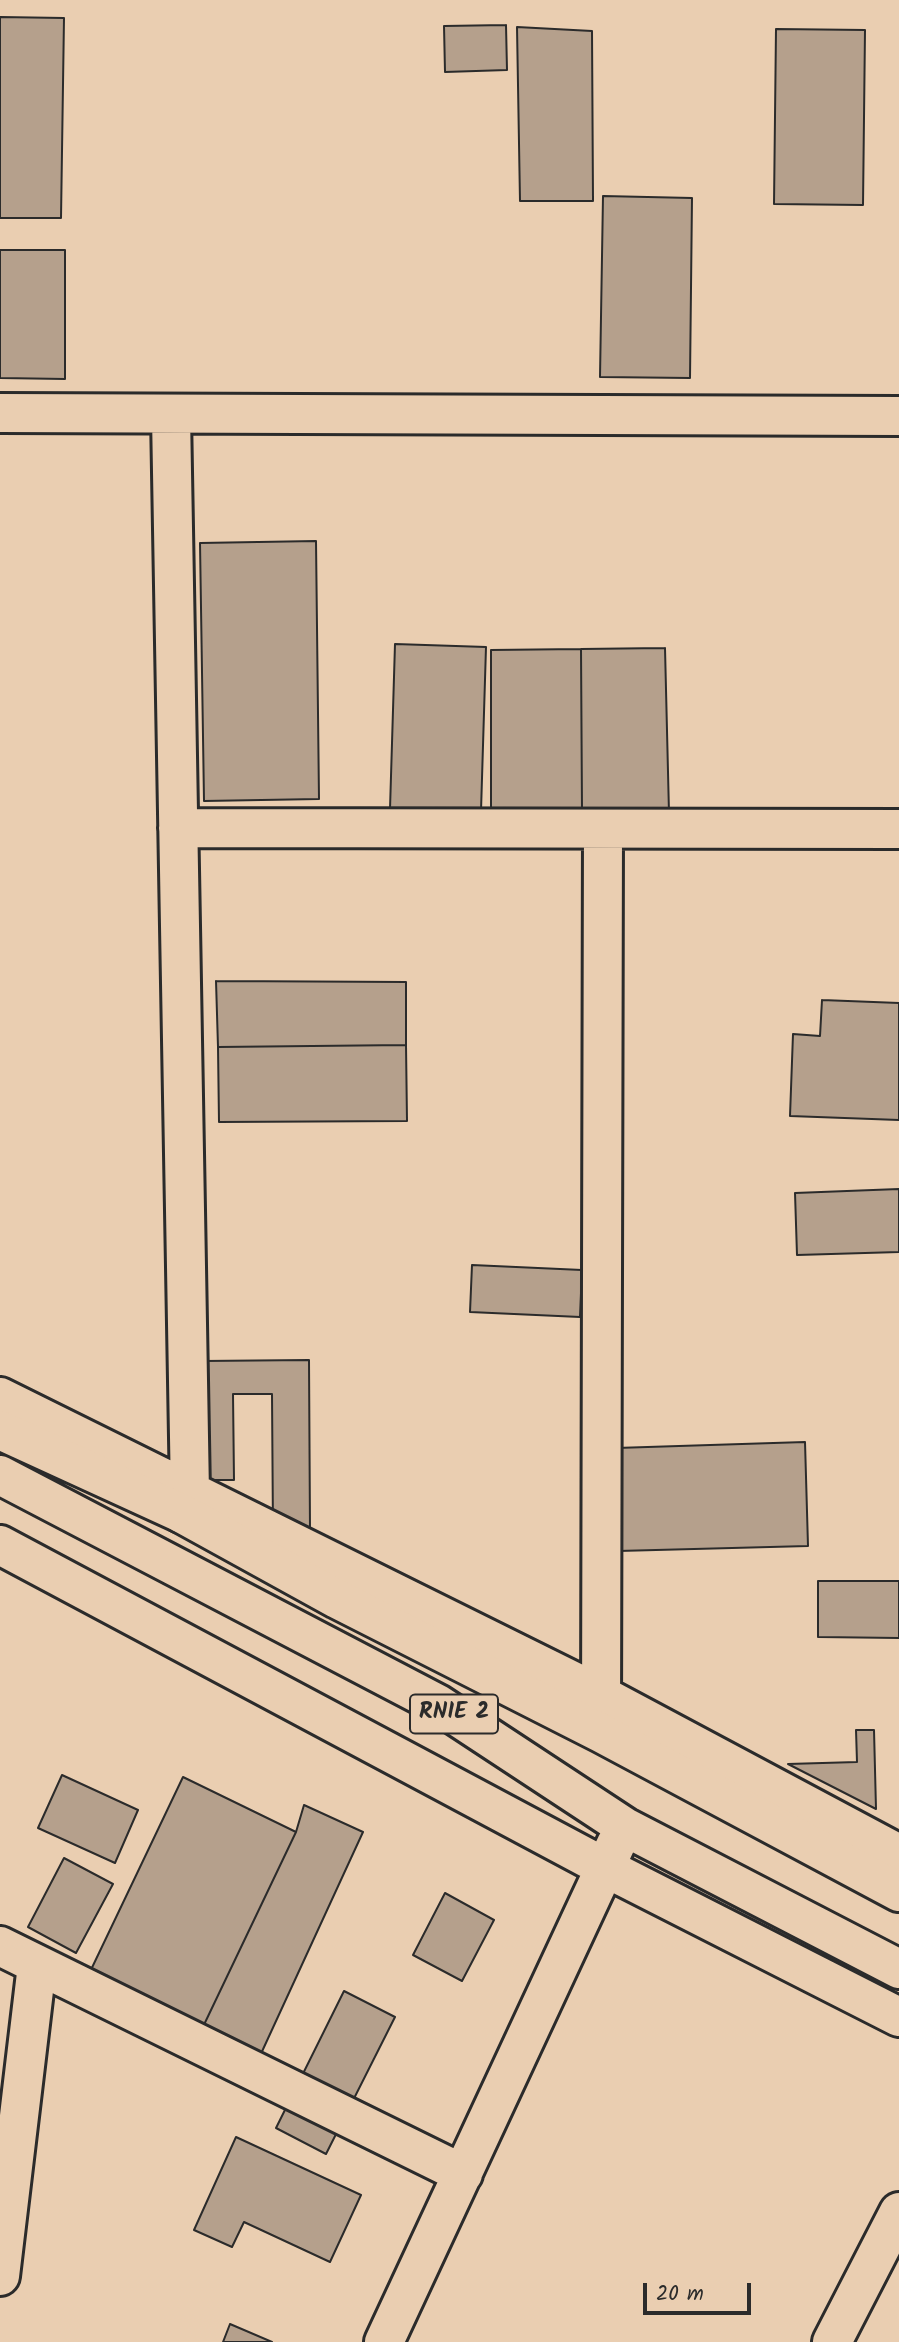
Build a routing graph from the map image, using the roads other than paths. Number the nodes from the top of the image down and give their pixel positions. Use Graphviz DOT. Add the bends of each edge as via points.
graph roads {
  1 [pos="0,413"];
  2 [pos="171,415"];
  3 [pos="899,416"];
  4 [pos="178,828"];
  5 [pos="899,829"];
  6 [pos="603,830"];
  7 [pos="0,1397"];
  8 [pos="0,1430"];
  9 [pos="0,1475"];
  10 [pos="185,1503"];
  11 [pos="0,1545"];
  12 [pos="601,1696"];
  13 [pos="601,1733"];
  14 [pos="625,1827"];
  15 [pos="899,1854"];
  16 [pos="604,1867"];
  17 [pos="899,1892"];
  18 [pos="0,1946"];
  19 [pos="37,1965"];
  20 [pos="899,1969"];
  21 [pos="899,2017"];
  22 [pos="463,2174"];
  23 [pos="899,2212"];
  24 [pos="0,2276"];
  25 [pos="384,2342"];
  26 [pos="832,2342"];
  1 -- 2 [label="main road"];
  2 -- 3 [label="main road"];
  2 -- 4 [label="main road"];
  4 -- 6 [label="main road"];
  4 -- 10 [label="main road"];
  5 -- 6 [label="main road"];
  6 -- 12 [label="main road"];
  7 -- 10 [label="main road"];
  8 -- 10 [label="main road, RNIE 2 / RNIE 2"];
  9 -- 14 [label="main road, RNIE 2 / RNIE 2" via="438,1704"];
  10 -- 12 [label="main road" via="273,1531"];
  10 -- 13 [label="main road, RNIE 2 / RNIE 2" via="337,1599"];
  11 -- 16 [label="main road"];
  12 -- 13 [label="main road"];
  12 -- 15 [label="main road"];
  13 -- 17 [label="main road, RNIE 2 / RNIE 2"];
  14 -- 16 [label="main road"];
  14 -- 20 [label="main road, RNIE 2 / RNIE 2"];
  16 -- 21 [label="main road"];
  16 -- 22 [label="main road"];
  18 -- 19 [label="main road"];
  19 -- 22 [label="main road"];
  19 -- 24 [label="main road"];
  22 -- 25 [label="main road"];
  23 -- 26 [label="main road"];
}
